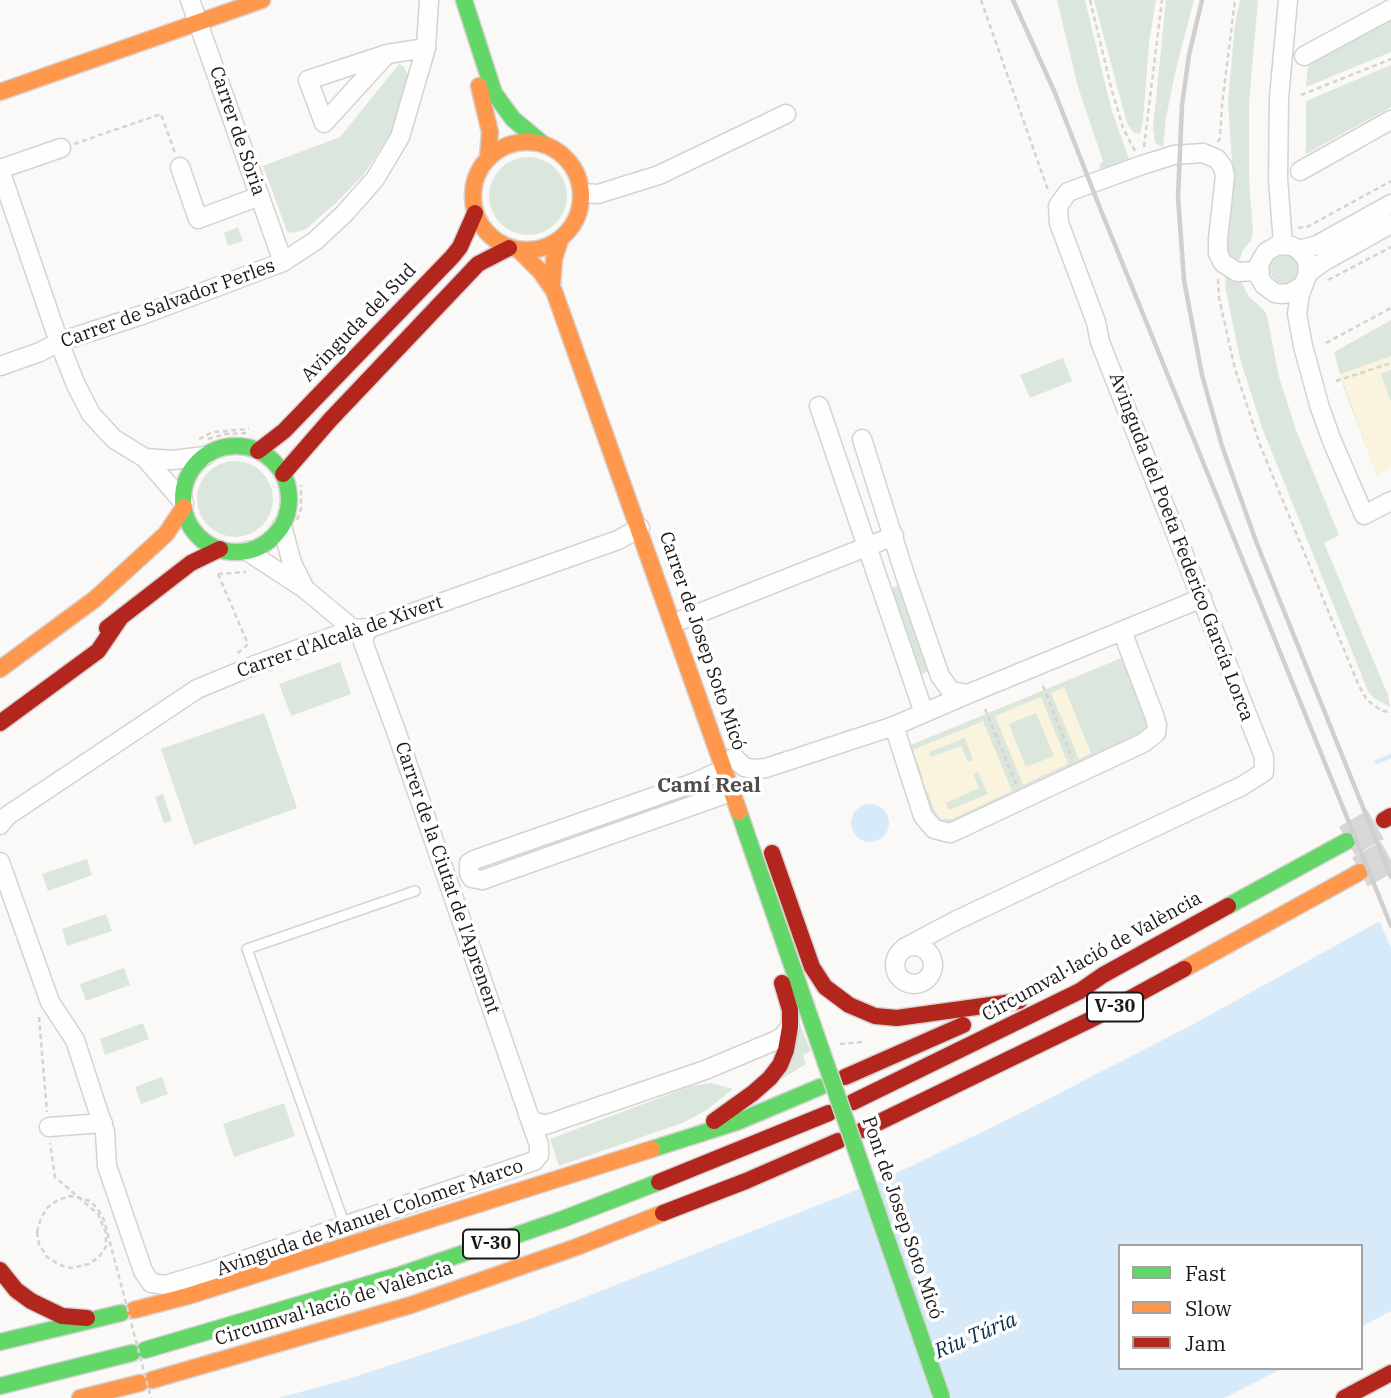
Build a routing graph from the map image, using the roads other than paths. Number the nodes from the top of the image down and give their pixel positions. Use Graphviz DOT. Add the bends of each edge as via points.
graph roads {
  1 [pos="190,0"];
  2 [pos="262,0"];
  3 [pos="429,0"];
  4 [pos="450,0"];
  5 [pos="464,0"];
  6 [pos="1288,0"];
  7 [pos="1391,9"];
  8 [pos="198,22"];
  9 [pos="426,48"];
  10 [pos="387,54"];
  11 [pos="1304,56"];
  12 [pos="0,92"];
  13 [pos="786,114"];
  14 [pos="1391,120"];
  15 [pos="543,144"];
  16 [pos="61,148"];
  17 [pos="488,158"];
  18 [pos="180,167"];
  19 [pos="0,169"];
  20 [pos="1300,171"];
  21 [pos="582,193"];
  22 [pos="260,196"];
  23 [pos="1391,204"];
  24 [pos="475,213"];
  25 [pos="1391,224"];
  26 [pos="560,240"];
  27 [pos="1291,247"];
  28 [pos="514,249"];
  29 [pos="283,262"];
  30 [pos="1258,271"];
  31 [pos="1305,280"];
  32 [pos="552,286"];
  33 [pos="1275,293"];
  34 [pos="1297,314"];
  35 [pos="59,342"];
  36 [pos="0,366"];
  37 [pos="819,406"];
  38 [pos="862,439"];
  39 [pos="262,440"];
  40 [pos="199,449"];
  41 [pos="145,458"];
  42 [pos="288,468"];
  43 [pos="1391,501"];
  44 [pos="184,505"];
  45 [pos="640,528"];
  46 [pos="284,534"];
  47 [pos="894,536"];
  48 [pos="867,545"];
  49 [pos="220,549"];
  50 [pos="247,551"];
  51 [pos="305,589"];
  52 [pos="1202,598"];
  53 [pos="121,617"];
  54 [pos="674,623"];
  55 [pos="1122,631"];
  56 [pos="362,633"];
  57 [pos="0,668"];
  58 [pos="968,694"];
  59 [pos="0,704"];
  60 [pos="924,713"];
  61 [pos="0,723"];
  62 [pos="894,726"];
  63 [pos="729,763"];
  64 [pos="732,790"];
  65 [pos="0,825"];
  66 [pos="766,836"];
  67 [pos="1347,841"];
  68 [pos="474,860"];
  69 [pos="0,862"];
  70 [pos="1360,872"];
  71 [pos="481,880"];
  72 [pos="449,884"];
  73 [pos="415,891"];
  74 [pos="957,920"];
  75 [pos="904,948"];
  76 [pos="933,962"];
  77 [pos="1103,975"];
  78 [pos="1019,1001"];
  79 [pos="790,1027"];
  80 [pos="845,1077"];
  81 [pos="820,1087"];
  82 [pos="853,1102"];
  83 [pos="829,1113"];
  84 [pos="528,1115"];
  85 [pos="103,1123"];
  86 [pos="49,1127"];
  87 [pos="863,1130"];
  88 [pos="685,1139"];
  89 [pos="838,1141"];
  90 [pos="345,1226"];
  91 [pos="0,1270"];
  92 [pos="100,1319"];
  93 [pos="0,1342"];
  94 [pos="1391,1373"];
  95 [pos="0,1386"];
  96 [pos="80,1398"];
  97 [pos="942,1398"];
  98 [pos="1344,1398"];
  1 -- 8 [label="street, Carrer de Sòria"];
  2 -- 8 [label="main road"];
  3 -- 9 [label="street, Carrer de Salvador Perles"];
  4 -- 17 [label="main road" via="488,116"];
  5 -- 15 [label="main road" via="494,93 513,119"];
  6 -- 27 [label="street" via="1278,109 1278,179"];
  7 -- 11 [label="street"];
  8 -- 12 [label="main road"];
  8 -- 22 [label="street, Carrer de Sòria"];
  9 -- 10 [label="street"];
  9 -- 29 [label="street, Carrer de Salvador Perles" via="400,137 375,179 315,241"];
  10 -- 10 [label="street" via="308,80 324,123 360,83"];
  13 -- 21 [label="street" via="659,175 598,194"];
  14 -- 20 [label="street"];
  15 -- 17 [label="main road" via="513,143"];
  15 -- 21 [label="main road" via="573,166"];
  16 -- 19 [label="street"];
  17 -- 24 [label="main road" via="474,184"];
  18 -- 22 [label="street" via="198,219"];
  19 -- 35 [label="street"];
  21 -- 26 [label="main road" via="577,219"];
  22 -- 29 [label="street, Carrer de Sòria"];
  23 -- 27 [label="street" via="1317,245"];
  24 -- 28 [label="main road" via="492,238"];
  24 -- 39 [label="main road, Avinguda del Sud" via="452,257 284,431"];
  25 -- 31 [label="street" via="1331,257"];
  26 -- 28 [label="main road" via="541,249"];
  26 -- 32 [label="main road, Carrer de Josep Soto Micó"];
  27 -- 30 [label="street" via="1271,247 1261,257"];
  27 -- 31 [label="street" via="1307,260"];
  28 -- 32 [label="main road, Carrer de Josep Soto Micó"];
  28 -- 42 [label="main road" via="478,264"];
  29 -- 35 [label="street, Carrer de Salvador Perles"];
  30 -- 33 [label="street" via="1264,285"];
  30 -- 52 [label="street, Avinguda del Poeta Federico García Lorca" via="1228,269 1220,258 1225,176 1217,159 1203,153 1142,164 1068,192 1058,206 1059,223 1100,342"];
  31 -- 33 [label="street" via="1290,293"];
  31 -- 34 [label="street"];
  32 -- 45 [label="main road, Carrer de Josep Soto Micó"];
  33 -- 34 [label="street"];
  34 -- 43 [label="street" via="1320,408 1364,515"];
  35 -- 36 [label="street, Carrer de Salvador Perles"];
  35 -- 41 [label="street" via="91,414 114,439"];
  37 -- 48 [label="street"];
  38 -- 47 [label="street"];
  39 -- 40 [label="main road" via="245,447"];
  39 -- 42 [label="main road" via="273,460"];
  40 -- 41 [label="street" via="182,459"];
  40 -- 44 [label="main road" via="184,490"];
  41 -- 44 [label="street"];
  42 -- 46 [label="main road"];
  44 -- 49 [label="main road" via="198,535"];
  44 -- 57 [label="main road" via="166,534 94,599"];
  45 -- 54 [label="main road, Carrer de Josep Soto Micó"];
  45 -- 56 [label="street, Carrer d'Alcalà de Xivert"];
  46 -- 50 [label="main road"];
  46 -- 51 [label="street"];
  47 -- 48 [label="street"];
  47 -- 58 [label="street" via="940,676 951,691"];
  48 -- 54 [label="street"];
  48 -- 60 [label="street"];
  49 -- 50 [label="main road"];
  49 -- 53 [label="main road" via="199,558"];
  50 -- 51 [label="street"];
  51 -- 56 [label="street"];
  52 -- 55 [label="street"];
  52 -- 74 [label="street, Avinguda del Poeta Federico García Lorca" via="1264,757 1264,772"];
  53 -- 59 [label="main road"];
  53 -- 61 [label="main road" via="98,651"];
  54 -- 63 [label="main road, Carrer de Josep Soto Micó" via="709,724"];
  55 -- 58 [label="street"];
  55 -- 62 [label="street" via="1154,715 1156,733 950,833 934,829 923,816"];
  56 -- 65 [label="street, Carrer d'Alcalà de Xivert" via="255,665 197,690"];
  56 -- 72 [label="street, Carrer de la Ciutat de l'Aprenent"];
  58 -- 60 [label="street"];
  60 -- 62 [label="street"];
  62 -- 63 [label="street" via="767,768"];
  63 -- 64 [label="main road, Carrer de Josep Soto Micó"];
  63 -- 64 [label="main road" via="717,787"];
  63 -- 68 [label="street" via="696,782"];
  64 -- 71 [label="street"];
  64 -- 79 [label="main road" via="787,999"];
  64 -- 97 [label="main road, Pont de Josep Soto Micó, bridge" via="829,1048"];
  66 -- 78 [label="main road" via="812,967 825,987 849,1005 875,1016 897,1018"];
  67 -- 77 [label="main road, Circumval·lació de València / V-30"];
  68 -- 71 [label="street" via="468,873"];
  68 -- 72 [label="street" via="449,870"];
  69 -- 85 [label="street" via="50,1002 75,1040"];
  70 -- 87 [label="main road, V-30" via="1096,1017"];
  71 -- 72 [label="street"];
  72 -- 84 [label="street, Carrer de la Ciutat de l'Aprenent"];
  73 -- 90 [label="lane" via="247,949"];
  74 -- 75 [label="street"];
  74 -- 76 [label="street" via="938,939"];
  75 -- 76 [label="street" via="921,947"];
  75 -- 76 [label="street" via="895,969 907,983 926,980"];
  77 -- 78 [label="main road" via="1080,978"];
  77 -- 82 [label="main road, Circumval·lació de València / V-30" via="1080,991"];
  78 -- 80 [label="main road"];
  79 -- 84 [label="street" via="777,1040 705,1070 545,1125"];
  79 -- 88 [label="main road" via="786,1050 770,1078"];
  81 -- 88 [label="main road"];
  83 -- 95 [label="main road, Circumval·lació de València / V-30" via="551,1223 400,1275 138,1352"];
  84 -- 90 [label="street, Avinguda de Manuel Colomer Marco" via="539,1145 534,1161"];
  85 -- 86 [label="street"];
  85 -- 90 [label="street, Avinguda de Manuel Colomer Marco" via="107,1166 151,1283 165,1285"];
  88 -- 92 [label="main road" via="201,1292"];
  89 -- 96 [label="main road, Circumval·lació de València / V-30" via="611,1234 449,1292 207,1366"];
  91 -- 92 [label="main road" via="16,1290 45,1309 62,1316"];
  92 -- 93 [label="main road"];
  94 -- 98 [label="main road"];
}
